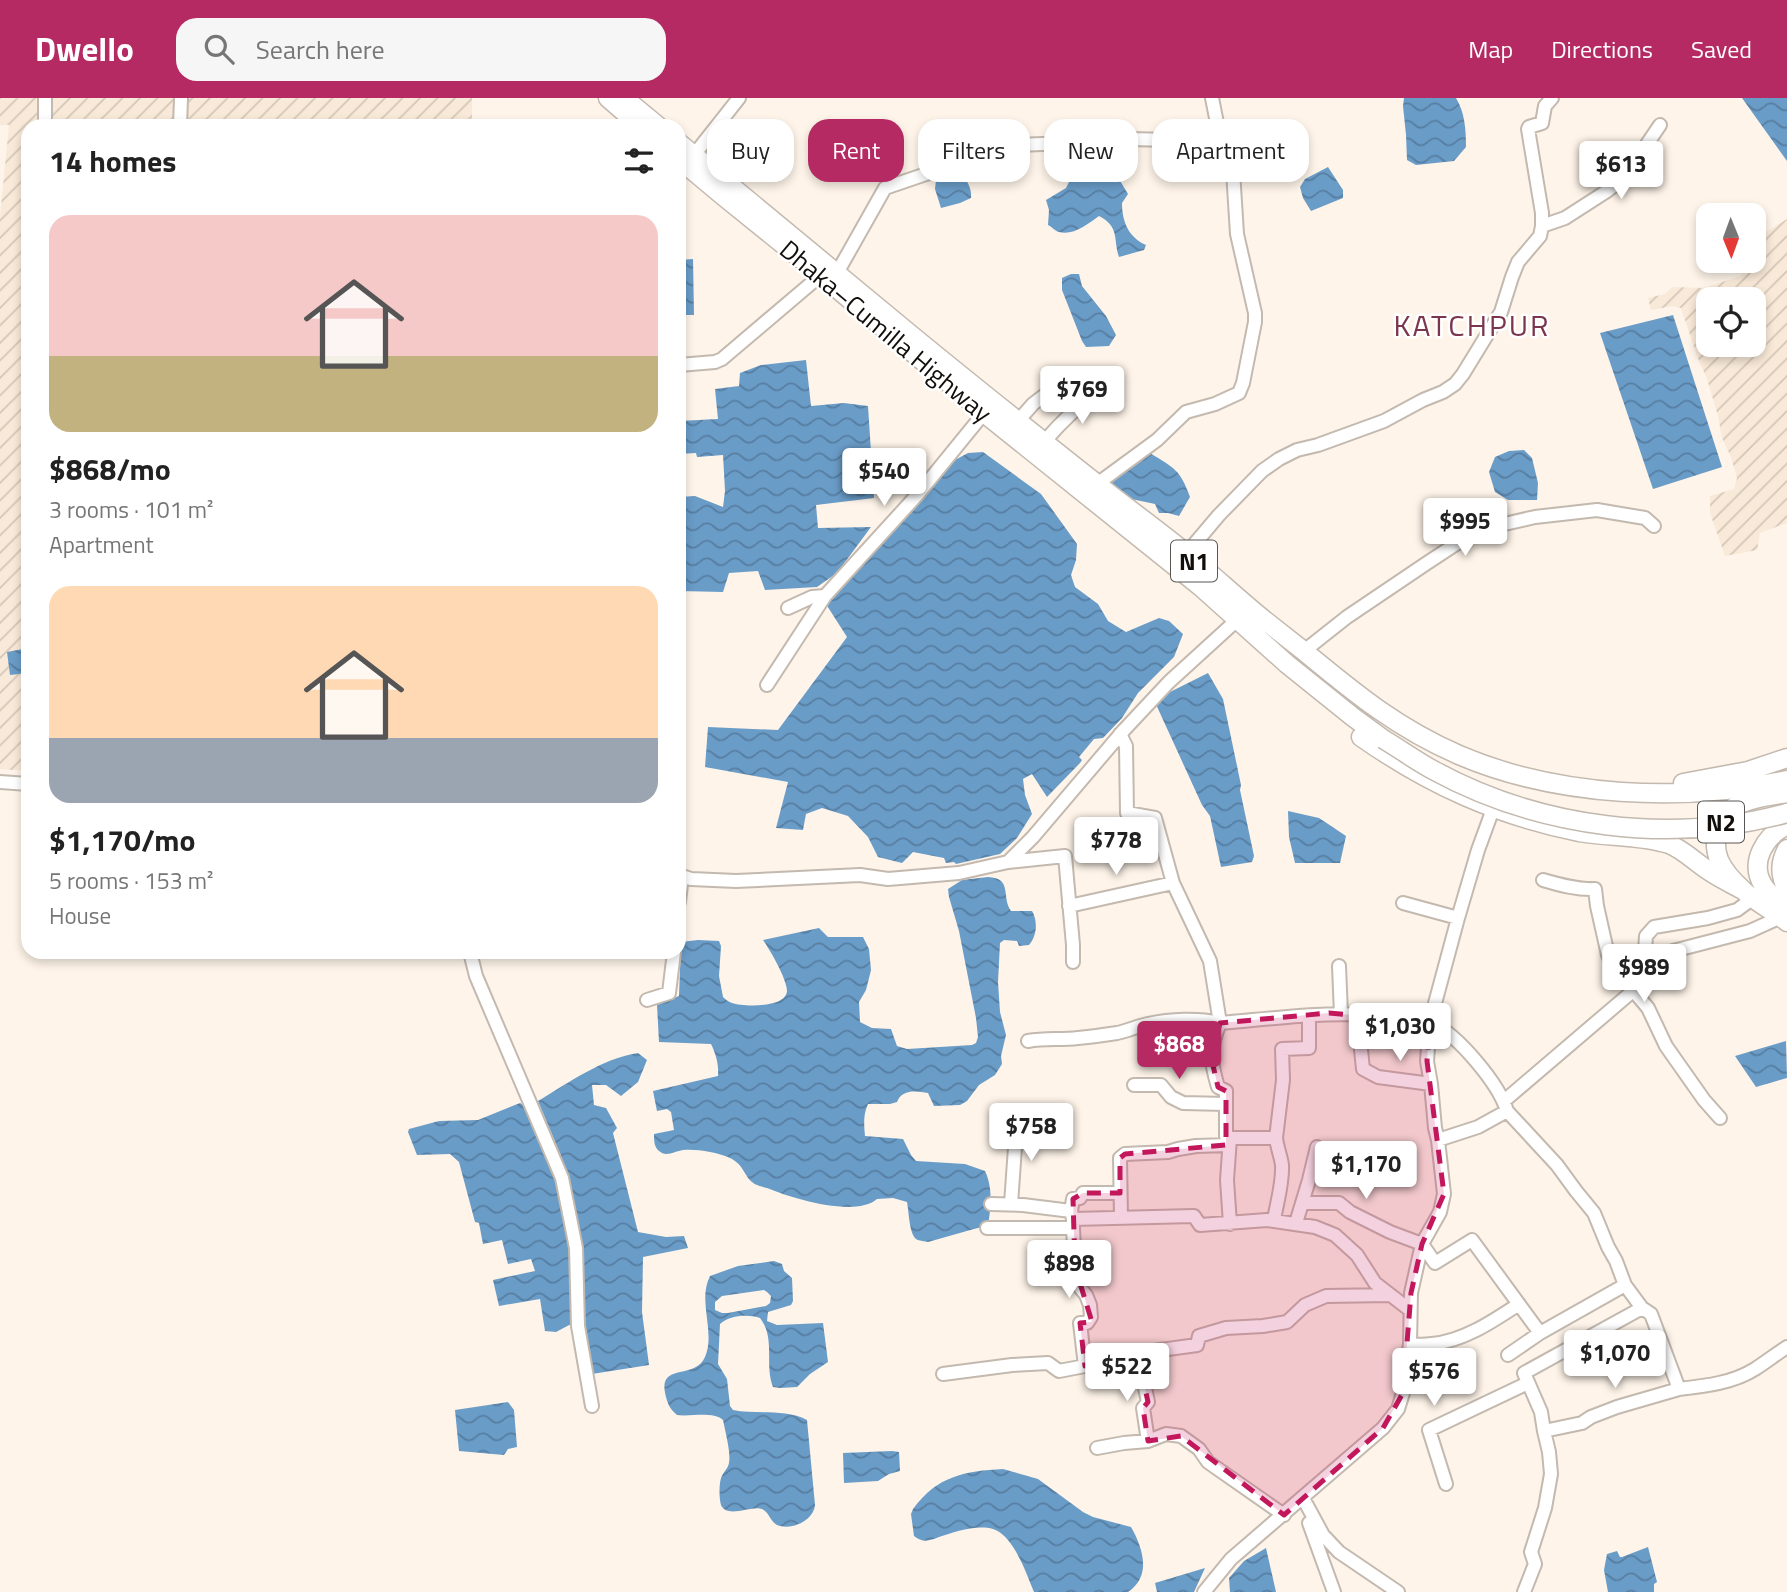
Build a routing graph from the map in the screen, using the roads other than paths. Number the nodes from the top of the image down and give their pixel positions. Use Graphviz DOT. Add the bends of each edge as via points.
graph roads {
  1 [pos="45,98"];
  2 [pos="181,98"];
  3 [pos="608,98"];
  4 [pos="624,98"];
  5 [pos="739,98"];
  6 [pos="1212,98"];
  7 [pos="1552,98"];
  8 [pos="46,119"];
  9 [pos="180,119"];
  10 [pos="633,119"];
  11 [pos="650,119"];
  12 [pos="1216,119"];
  13 [pos="1660,125"];
  14 [pos="1152,140"];
  15 [pos="686,157"];
  16 [pos="1234,182"];
  17 [pos="1542,226"];
  18 [pos="829,274"];
  19 [pos="686,364"];
  20 [pos="1101,389"];
  21 [pos="1089,397"];
  22 [pos="984,413"];
  23 [pos="1018,421"];
  24 [pos="1044,442"];
  25 [pos="1097,484"];
  26 [pos="1654,526"];
  27 [pos="1186,554"];
  28 [pos="825,596"];
  29 [pos="788,608"];
  30 [pos="1237,620"];
  31 [pos="1304,652"];
  32 [pos="1287,664"];
  33 [pos="768,685"];
  34 [pos="1120,734"];
  35 [pos="1787,758"];
  36 [pos="1787,780"];
  37 [pos="0,782"];
  38 [pos="21,783"];
  39 [pos="1650,793"];
  40 [pos="1787,793"];
  41 [pos="1493,809"];
  42 [pos="1787,813"];
  43 [pos="1787,825"];
  44 [pos="1787,849"];
  45 [pos="1008,862"];
  46 [pos="686,878"];
  47 [pos="1543,880"];
  48 [pos="1173,883"];
  49 [pos="1787,891"];
  50 [pos="1747,894"];
  51 [pos="1403,903"];
  52 [pos="1069,906"];
  53 [pos="1785,916"];
  54 [pos="1458,918"];
  55 [pos="472,959"];
  56 [pos="673,959"];
  57 [pos="1073,962"];
  58 [pos="1647,963"];
  59 [pos="1339,966"];
  60 [pos="1634,990"];
  61 [pos="647,1000"];
  62 [pos="1341,1014"];
  63 [pos="1309,1016"];
  64 [pos="1430,1022"];
  65 [pos="1220,1023"];
  66 [pos="1028,1041"];
  67 [pos="1360,1050"];
  68 [pos="1431,1084"];
  69 [pos="1134,1085"];
  70 [pos="1226,1104"];
  71 [pos="1506,1106"];
  72 [pos="1720,1118"];
  73 [pos="1017,1119"];
  74 [pos="1276,1138"];
  75 [pos="1438,1140"];
  76 [pos="1229,1142"];
  77 [pos="1317,1147"];
  78 [pos="1120,1193"];
  79 [pos="1302,1203"];
  80 [pos="991,1204"];
  81 [pos="1011,1204"];
  82 [pos="1121,1218"];
  83 [pos="1072,1219"];
  84 [pos="1274,1220"];
  85 [pos="1296,1223"];
  86 [pos="1230,1224"];
  87 [pos="987,1228"];
  88 [pos="1422,1244"];
  89 [pos="1625,1286"];
  90 [pos="1390,1295"];
  91 [pos="1519,1304"];
  92 [pos="1642,1308"];
  93 [pos="1410,1310"];
  94 [pos="1540,1333"];
  95 [pos="1409,1344"];
  96 [pos="1787,1346"];
  97 [pos="1508,1355"];
  98 [pos="1139,1360"];
  99 [pos="1085,1366"];
  100 [pos="943,1374"];
  101 [pos="1528,1383"];
  102 [pos="1679,1389"];
  103 [pos="592,1406"];
  104 [pos="1544,1431"];
  105 [pos="1148,1441"];
  106 [pos="1097,1448"];
  107 [pos="1446,1484"];
  108 [pos="1302,1499"];
  109 [pos="1284,1515"];
  110 [pos="1204,1592"];
  111 [pos="1334,1592"];
  112 [pos="1398,1592"];
  113 [pos="1524,1592"];
  1 -- 8 [label="street"];
  2 -- 9 [label="street"];
  3 -- 10 [label="highway"];
  4 -- 11 [label="highway"];
  5 -- 15 [label="street"];
  6 -- 12 [label="street"];
  7 -- 17 [label="street" via="1545,106 1542,123 1528,130"];
  13 -- 17 [label="street" via="1624,178 1566,218"];
  14 -- 18 [label="street" via="1017,145 982,152 961,164 885,188"];
  15 -- 18 [label="highway, Dhaka–Cumilla Highway / N1"];
  16 -- 25 [label="street" via="1237,233 1255,313 1239,393 1186,412 1157,440"];
  17 -- 27 [label="street" via="1540,236 1518,262 1501,312 1455,384 1384,421 1279,459 1262,471"];
  18 -- 19 [label="street" via="722,359"];
  18 -- 22 [label="highway, Dhaka–Cumilla Highway / N1"];
  18 -- 23 [label="highway, Dhaka–Cumilla Highway / N1"];
  20 -- 21 [label="street"];
  21 -- 23 [label="street" via="1067,378"];
  21 -- 24 [label="street"];
  22 -- 28 [label="street"];
  22 -- 30 [label="highway, Dhaka–Cumilla Highway / N1"];
  23 -- 24 [label="highway, Dhaka–Cumilla Highway / N1"];
  24 -- 25 [label="highway, Dhaka–Cumilla Highway / N1"];
  25 -- 27 [label="highway, Dhaka–Cumilla Highway / N1"];
  26 -- 31 [label="street" via="1645,517 1597,510 1487,528 1347,617"];
  27 -- 31 [label="highway, Dhaka–Cumilla Highway / N1"];
  28 -- 29 [label="street"];
  28 -- 33 [label="street"];
  30 -- 32 [label="highway, Dhaka–Cumilla Highway / N1"];
  30 -- 34 [label="street"];
  31 -- 39 [label="highway, Dhaka–Cumilla Highway / N1" via="1387,716 1461,756 1549,782"];
  32 -- 41 [label="highway, N1" via="1305,692 1350,729 1438,785"];
  32 -- 42 [label="highway, Dhaka–Cumilla Highway / N1, bridge" via="1383,739 1433,770 1537,811 1637,828 1705,828"];
  34 -- 45 [label="street"];
  34 -- 48 [label="street" via="1126,746 1127,813 1155,818"];
  35 -- 39 [label="highway, N1"];
  36 -- 39 [label="highway, Dhaka–Cumilla Highway / N1" via="1717,792"];
  37 -- 38 [label="street"];
  40 -- 50 [label="highway, N2" via="1737,805 1717,828 1720,860"];
  41 -- 50 [label="highway, N1" via="1580,832 1669,845"];
  41 -- 54 [label="street"];
  43 -- 53 [label="highway, N2" via="1764,844 1757,867 1764,887"];
  44 -- 49 [label="highway" via="1781,872"];
  45 -- 46 [label="street" via="959,873 888,879 860,875 736,881"];
  45 -- 52 [label="street" via="1065,856"];
  47 -- 60 [label="street" via="1595,890 1608,955"];
  48 -- 52 [label="street"];
  48 -- 65 [label="street" via="1210,961"];
  50 -- 53 [label="highway, N2"];
  50 -- 58 [label="street" via="1737,911 1654,927 1646,936"];
  51 -- 54 [label="street"];
  52 -- 57 [label="street"];
  53 -- 58 [label="street"];
  54 -- 64 [label="street"];
  55 -- 103 [label="street" via="562,1178 576,1248 578,1326"];
  56 -- 61 [label="street" via="669,993"];
  58 -- 60 [label="street"];
  59 -- 62 [label="street"];
  60 -- 71 [label="street"];
  60 -- 72 [label="street" via="1666,1046"];
  62 -- 63 [label="street"];
  62 -- 64 [label="street"];
  63 -- 65 [label="street"];
  63 -- 74 [label="street" via="1309,1048 1282,1049"];
  64 -- 68 [label="street" via="1427,1061"];
  64 -- 71 [label="street" via="1481,1066"];
  65 -- 66 [label="street" via="1171,1020 1120,1033"];
  65 -- 70 [label="street" via="1211,1057 1218,1087 1226,1091"];
  67 -- 68 [label="street" via="1363,1069 1378,1077"];
  68 -- 75 [label="street"];
  69 -- 70 [label="street" via="1161,1085 1183,1103"];
  70 -- 76 [label="street"];
  71 -- 75 [label="street" via="1478,1127"];
  71 -- 89 [label="street" via="1594,1213"];
  73 -- 81 [label="street"];
  74 -- 76 [label="street"];
  74 -- 84 [label="street" via="1282,1180"];
  75 -- 88 [label="street" via="1444,1194 1440,1212"];
  76 -- 78 [label="street" via="1125,1154 1120,1158"];
  76 -- 86 [label="street"];
  77 -- 79 [label="street"];
  78 -- 82 [label="street"];
  78 -- 83 [label="street" via="1083,1193 1073,1199"];
  79 -- 85 [label="street"];
  79 -- 88 [label="street" via="1339,1203"];
  80 -- 81 [label="street"];
  81 -- 83 [label="street"];
  82 -- 83 [label="street"];
  82 -- 86 [label="street" via="1194,1216 1200,1225"];
  83 -- 87 [label="street"];
  83 -- 99 [label="street" via="1075,1267 1090,1305 1091,1317 1080,1324"];
  84 -- 85 [label="street"];
  84 -- 86 [label="street"];
  85 -- 90 [label="street" via="1335,1235"];
  88 -- 91 [label="street" via="1435,1263 1472,1240"];
  88 -- 93 [label="street"];
  89 -- 92 [label="street"];
  89 -- 94 [label="street"];
  90 -- 93 [label="street"];
  90 -- 98 [label="street" via="1326,1296 1305,1305 1287,1322 1226,1328 1199,1336 1197,1345 1139,1353"];
  91 -- 94 [label="street"];
  91 -- 95 [label="street" via="1450,1341"];
  92 -- 101 [label="street" via="1524,1373"];
  92 -- 102 [label="street" via="1651,1314"];
  93 -- 95 [label="street"];
  94 -- 97 [label="street"];
  95 -- 108 [label="street" via="1398,1409"];
  96 -- 102 [label="street" via="1731,1380"];
  98 -- 99 [label="street"];
  98 -- 105 [label="street" via="1148,1402 1143,1408"];
  99 -- 100 [label="street" via="1059,1371 1048,1363 1012,1365"];
  101 -- 104 [label="street"];
  101 -- 107 [label="street" via="1429,1430"];
  102 -- 104 [label="street" via="1617,1407 1582,1423"];
  104 -- 113 [label="street" via="1551,1474 1531,1552 1535,1564"];
  105 -- 106 [label="street"];
  105 -- 109 [label="street" via="1166,1434 1181,1436 1208,1462"];
  108 -- 109 [label="street"];
  108 -- 111 [label="street"];
  108 -- 112 [label="street" via="1339,1552"];
  109 -- 110 [label="street" via="1231,1559"];
}
